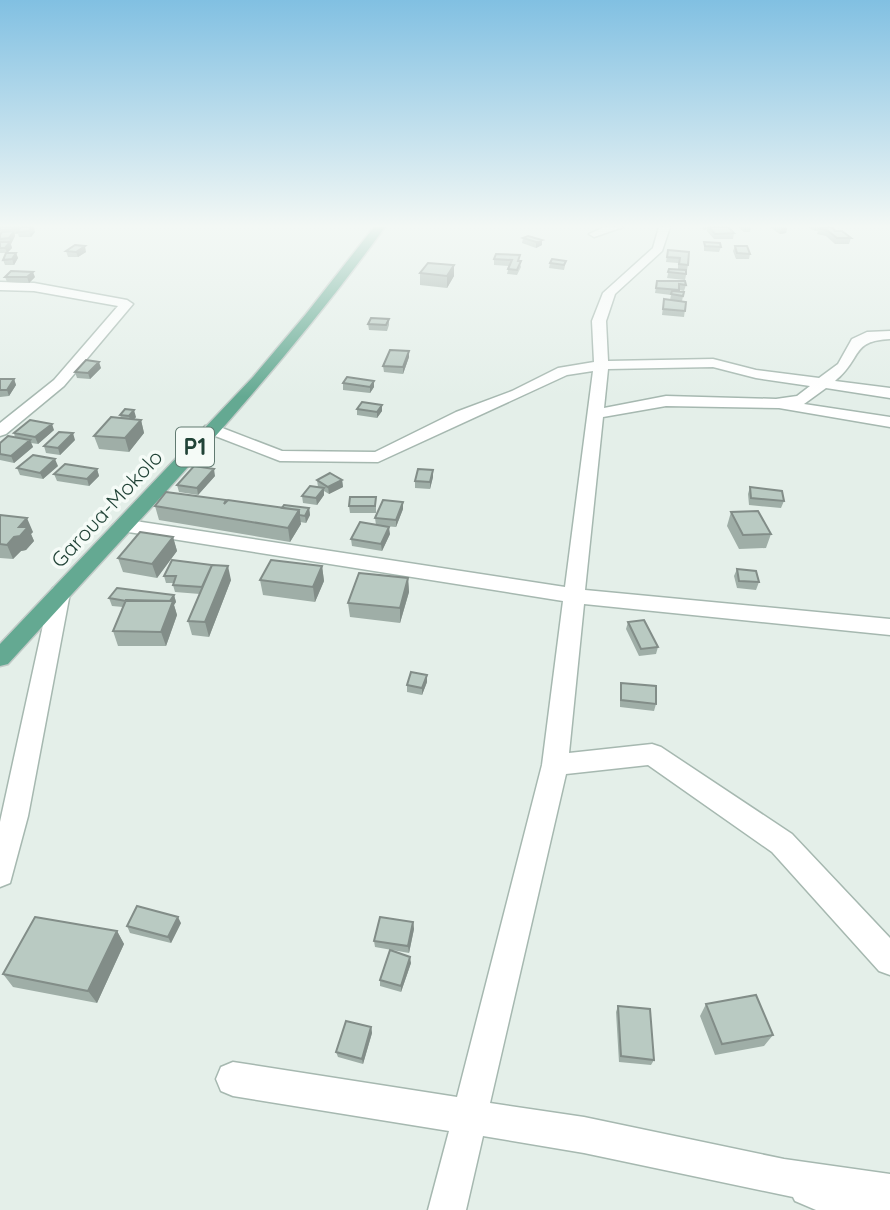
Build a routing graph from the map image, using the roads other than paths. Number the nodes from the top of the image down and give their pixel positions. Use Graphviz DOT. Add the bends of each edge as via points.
graph roads {
  1 [pos="337,283"];
  2 [pos="620,283"];
  3 [pos="0,286"];
  4 [pos="890,335"];
  5 [pos="601,365"];
  6 [pos="822,383"];
  7 [pos="890,393"];
  8 [pos="776,404"];
  9 [pos="596,414"];
  10 [pos="890,422"];
  11 [pos="211,429"];
  12 [pos="0,430"];
  13 [pos="122,526"];
  14 [pos="60,593"];
  15 [pos="576,596"];
  16 [pos="890,627"];
  17 [pos="0,658"];
  18 [pos="555,765"];
  19 [pos="0,874"];
  20 [pos="890,960"];
  21 [pos="233,1079"];
  22 [pos="469,1119"];
  23 [pos="783,1177"];
  24 [pos="890,1192"];
  25 [pos="447,1210"];
  26 [pos="859,1210"];
  1 -- 11 [label="main road, Garoua-Mokolo / P1"];
  2 -- 5 [label="street" via="610,293 599,321"];
  3 -- 12 [label="street" via="34,287 127,304 59,383"];
  4 -- 6 [label="street" via="867,336 858,342 844,366"];
  5 -- 6 [label="street" via="713,363"];
  5 -- 9 [label="street"];
  5 -- 11 [label="street" via="563,371 378,457 280,456"];
  6 -- 7 [label="street"];
  6 -- 8 [label="street" via="802,400"];
  8 -- 9 [label="street" via="666,401"];
  8 -- 10 [label="street"];
  9 -- 15 [label="street"];
  11 -- 13 [label="main road, Garoua-Mokolo / P1"];
  13 -- 14 [label="main road, Garoua-Mokolo / P1"];
  13 -- 15 [label="street"];
  14 -- 17 [label="main road, Garoua-Mokolo / P1"];
  14 -- 19 [label="street"];
  15 -- 16 [label="street"];
  15 -- 18 [label="street"];
  18 -- 20 [label="street" via="652,754 782,843"];
  18 -- 22 [label="street"];
  21 -- 22 [label="street"];
  22 -- 23 [label="street" via="584,1135"];
  22 -- 25 [label="street"];
  23 -- 24 [label="street"];
  23 -- 26 [label="street"];
}
